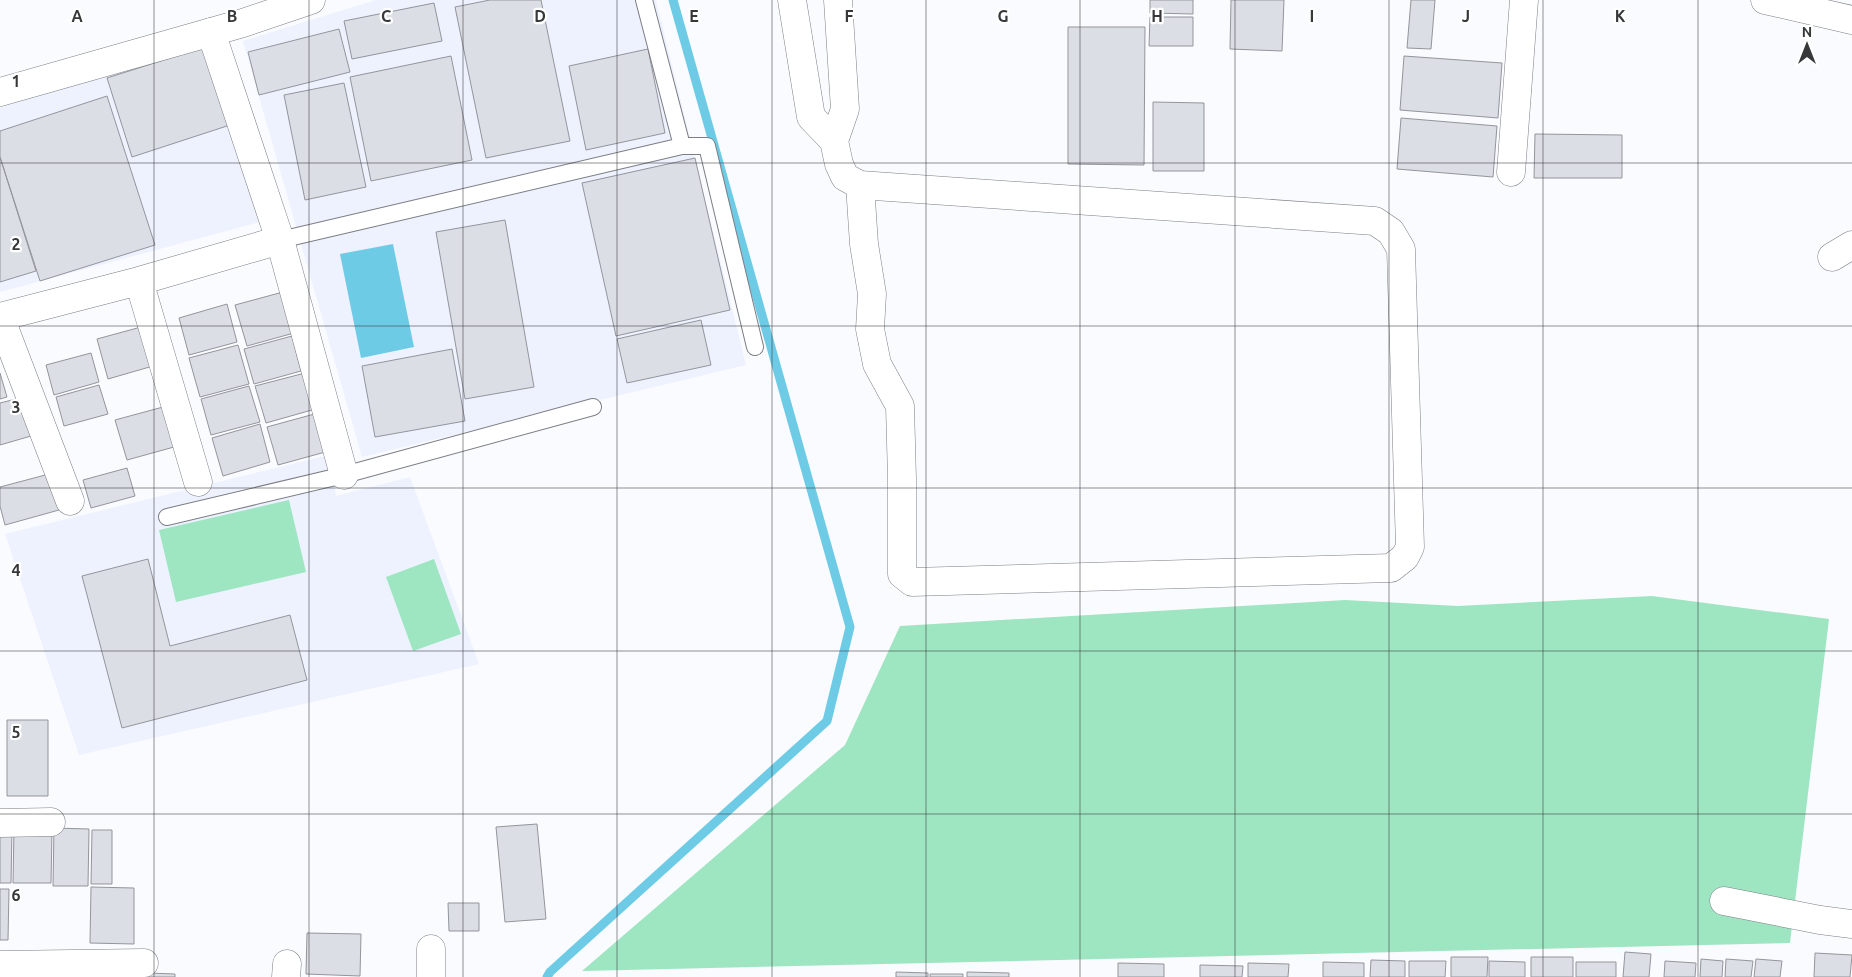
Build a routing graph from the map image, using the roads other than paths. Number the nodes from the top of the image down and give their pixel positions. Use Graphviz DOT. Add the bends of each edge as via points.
graph roads {
  1 [pos="311,0"];
  2 [pos="644,0"];
  3 [pos="792,0"];
  4 [pos="838,0"];
  5 [pos="1524,0"];
  6 [pos="1765,0"];
  7 [pos="1852,20"];
  8 [pos="211,32"];
  9 [pos="0,92"];
  10 [pos="834,141"];
  11 [pos="682,146"];
  12 [pos="1511,172"];
  13 [pos="860,184"];
  14 [pos="280,240"];
  15 [pos="139,281"];
  16 [pos="0,317"];
  17 [pos="754,347"];
  18 [pos="593,407"];
  19 [pos="344,475"];
  20 [pos="198,482"];
  21 [pos="70,501"];
  22 [pos="167,517"];
  23 [pos="51,822"];
  24 [pos="0,823"];
  25 [pos="1724,901"];
  26 [pos="1852,924"];
  27 [pos="431,949"];
  28 [pos="144,963"];
  29 [pos="0,965"];
  30 [pos="432,977"];
  1 -- 8 [label="street"];
  2 -- 11 [label="lane"];
  3 -- 10 [label="street" via="811,118"];
  4 -- 10 [label="street" via="845,109"];
  5 -- 12 [label="street"];
  6 -- 7 [label="street"];
  8 -- 9 [label="street"];
  8 -- 14 [label="street"];
  10 -- 13 [label="street" via="845,176"];
  11 -- 14 [label="lane"];
  11 -- 17 [label="lane" via="707,146"];
  13 -- 13 [label="street" via="864,244 872,294 870,329 877,364 900,406 902,574 912,582 1391,568 1405,557 1410,547 1402,248 1391,232 1376,221"];
  14 -- 15 [label="street"];
  14 -- 19 [label="street"];
  15 -- 16 [label="street"];
  15 -- 20 [label="street"];
  16 -- 21 [label="street"];
  18 -- 19 [label="lane"];
  19 -- 22 [label="lane"];
  23 -- 24 [label="street"];
  25 -- 26 [label="street"];
  27 -- 30 [label="street"];
  28 -- 29 [label="street"];
}
